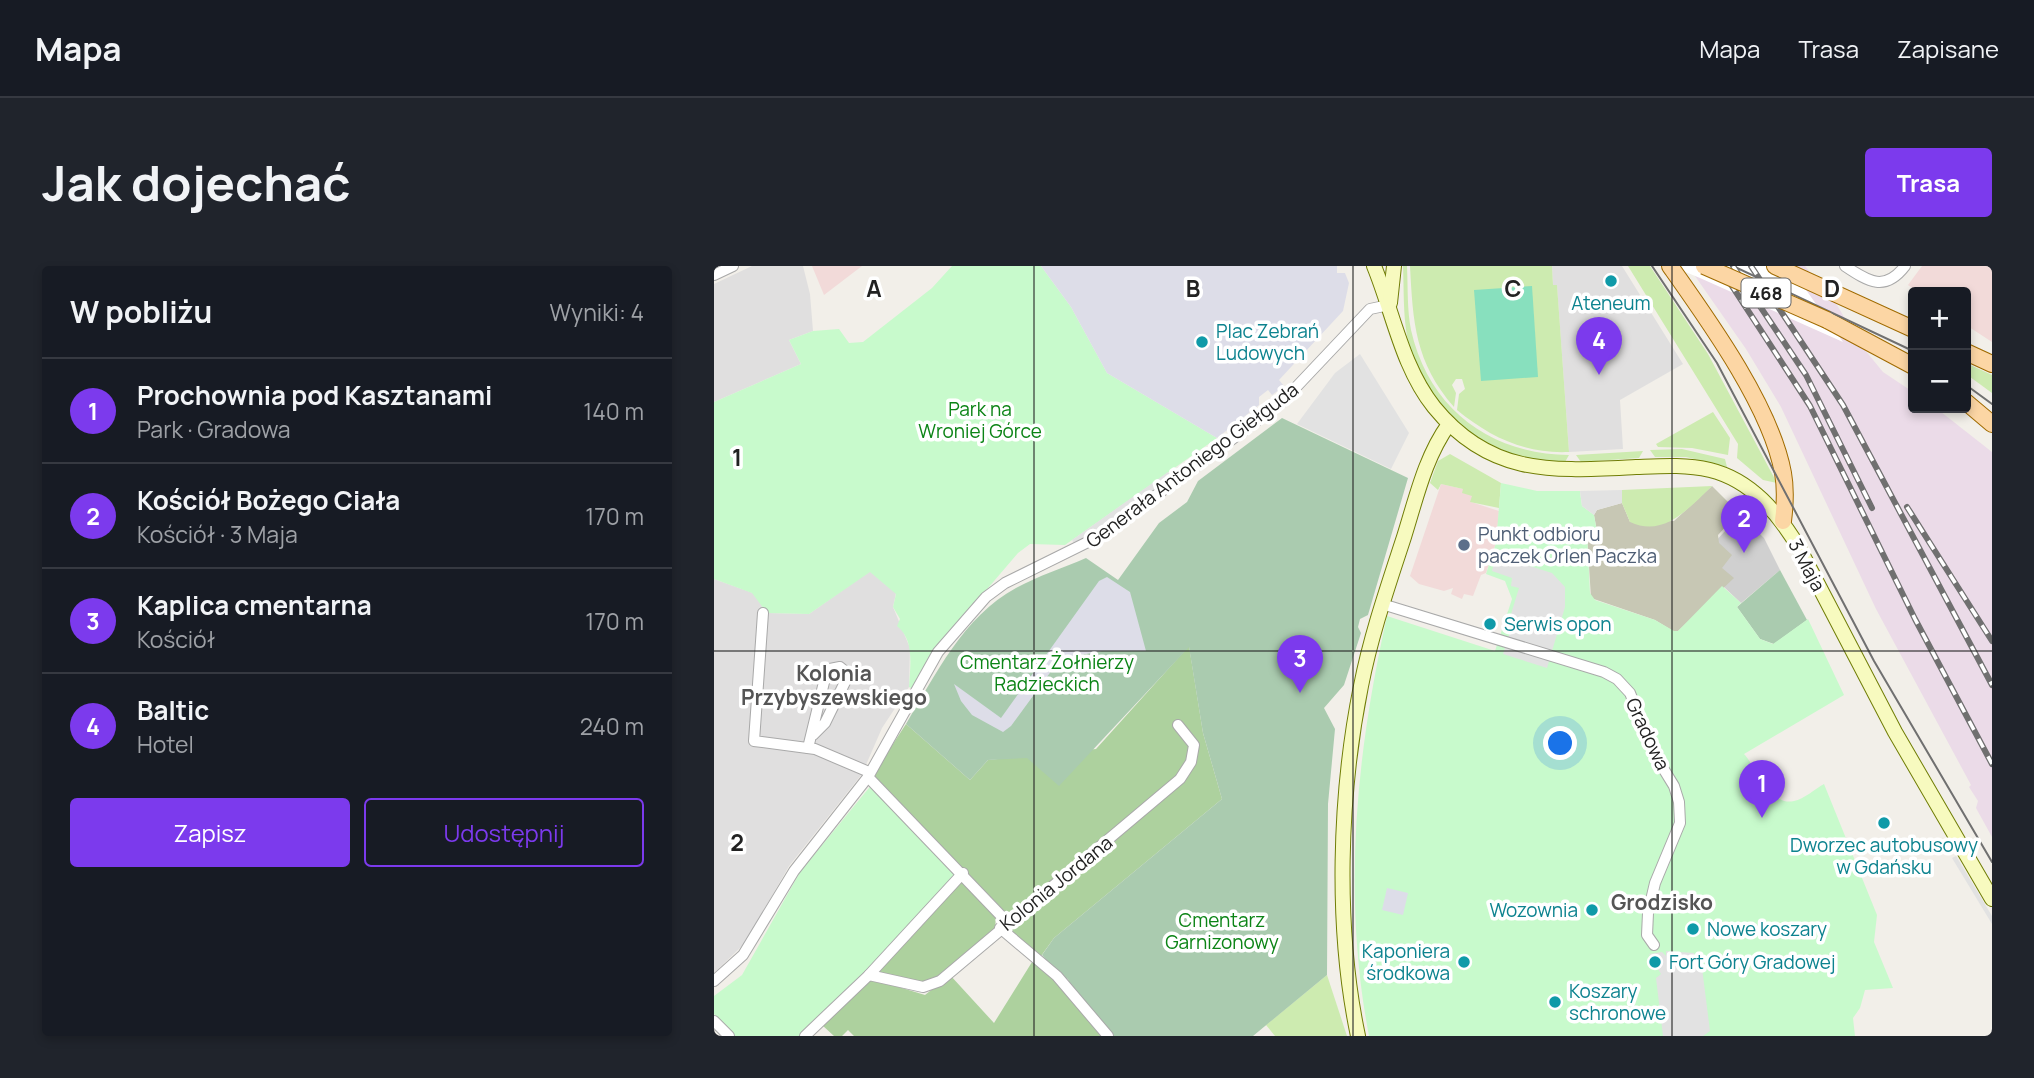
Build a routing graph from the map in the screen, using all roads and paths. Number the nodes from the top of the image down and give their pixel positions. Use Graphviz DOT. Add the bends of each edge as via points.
graph roads {
  1 [pos="733,266"];
  2 [pos="1374,266"];
  3 [pos="1394,266"];
  4 [pos="1670,266"];
  5 [pos="1704,266"];
  6 [pos="1775,266"];
  7 [pos="1845,266"];
  8 [pos="1905,266"];
  9 [pos="714,275"];
  10 [pos="1390,304"];
  11 [pos="1908,327"];
  12 [pos="1971,354"];
  13 [pos="1908,363"];
  14 [pos="1992,364"];
  15 [pos="1971,406"];
  16 [pos="1449,424"];
  17 [pos="1992,424"];
  18 [pos="1783,521"];
  19 [pos="1382,604"];
  20 [pos="763,612"];
  21 [pos="1178,726"];
  22 [pos="813,735"];
  23 [pos="807,748"];
  24 [pos="868,774"];
  25 [pos="963,873"];
  26 [pos="1992,899"];
  27 [pos="1003,925"];
  28 [pos="1654,945"];
  29 [pos="869,975"];
  30 [pos="714,981"];
  31 [pos="714,1021"];
  32 [pos="729,1036"];
  33 [pos="805,1036"];
  34 [pos="1108,1036"];
  35 [pos="1358,1036"];
  1 -- 9 [label="street"];
  2 -- 10 [label="main road, 3 Maja"];
  3 -- 10 [label="main road, 3 Maja"];
  4 -- 18 [label="main road" via="1720,341 1772,438 1784,482"];
  5 -- 13 [label="main road, 468, bridge" via="1827,320"];
  6 -- 11 [label="main road, 468"];
  7 -- 8 [label="street" via="1873,281 1885,282 1896,278"];
  10 -- 16 [label="main road, 3 Maja" via="1415,378"];
  10 -- 24 [label="street, Generała Antoniego Giełguda" via="1370,309 1283,401 1100,536 991,592 938,652"];
  12 -- 14 [label="main road"];
  15 -- 17 [label="main road"];
  16 -- 18 [label="main road, 3 Maja" via="1491,455 1541,470 1685,466 1711,470 1746,486"];
  16 -- 19 [label="main road" via="1433,449"];
  18 -- 26 [label="main road, 3 Maja" via="1895,732"];
  19 -- 28 [label="street, Gradowa" via="1604,673 1626,687 1679,802 1680,823 1647,912 1647,935"];
  19 -- 35 [label="main road" via="1361,686 1344,831 1346,953"];
  20 -- 23 [label="street" via="754,741"];
  21 -- 27 [label="street, Kolonia Jordana" via="1194,744 1191,762 1180,779"];
  22 -- 22 [label="street" via="825,723 846,680 840,667 830,669 825,678"];
  22 -- 23 [label="street"];
  23 -- 24 [label="street"];
  24 -- 25 [label="street"];
  24 -- 30 [label="street, Generała Antoniego Giełguda" via="794,871 743,955"];
  25 -- 27 [label="street"];
  25 -- 29 [label="street"];
  27 -- 29 [label="street, Kolonia Jordana" via="932,985"];
  27 -- 34 [label="street" via="1057,976"];
  29 -- 33 [label="street"];
  31 -- 32 [label="street"];
}
